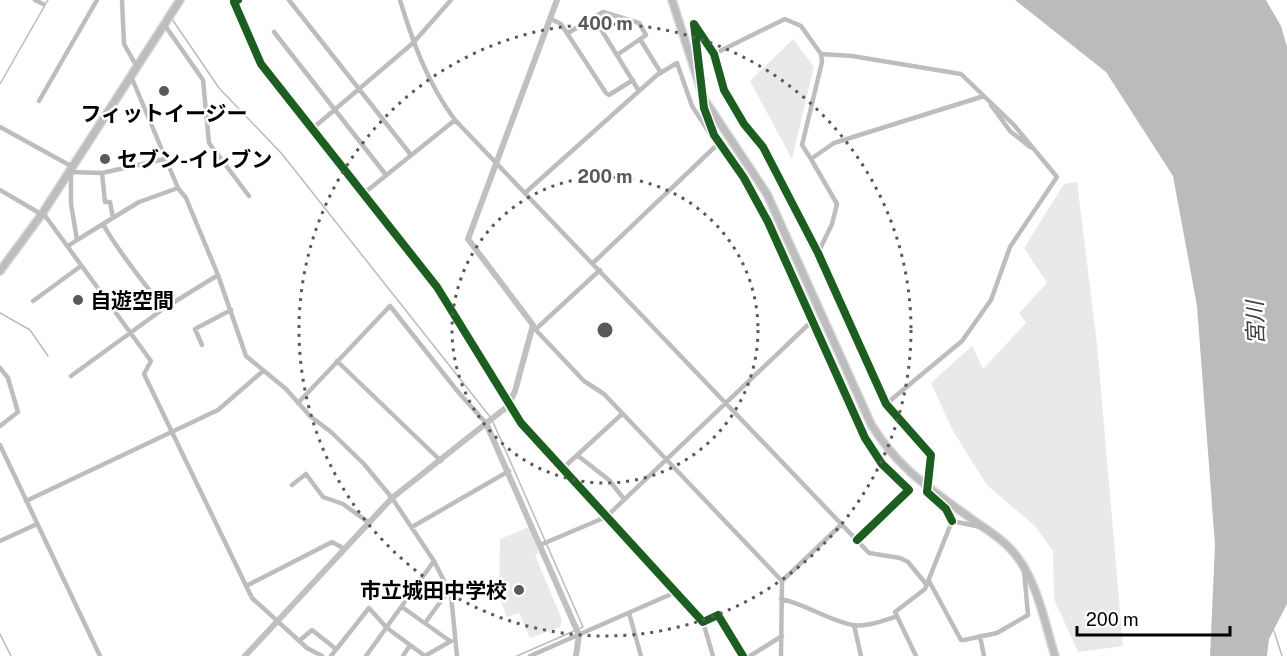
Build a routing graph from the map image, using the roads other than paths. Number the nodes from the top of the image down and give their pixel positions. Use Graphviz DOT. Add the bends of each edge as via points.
graph roads {
  1 [pos="35,0"];
  2 [pos="97,0"];
  3 [pos="122,0"];
  4 [pos="180,0"];
  5 [pos="238,0"];
  6 [pos="289,0"];
  7 [pos="400,0"];
  8 [pos="451,0"];
  9 [pos="557,0"];
  10 [pos="672,0"];
  11 [pos="42,4"];
  12 [pos="594,18"];
  13 [pos="551,20"];
  14 [pos="166,22"];
  15 [pos="274,32"];
  16 [pos="568,33"];
  17 [pos="640,39"];
  18 [pos="413,43"];
  19 [pos="714,54"];
  20 [pos="821,54"];
  21 [pos="617,55"];
  22 [pos="137,67"];
  23 [pos="661,73"];
  24 [pos="131,76"];
  25 [pos="633,80"];
  26 [pos="361,90"];
  27 [pos="639,91"];
  28 [pos="984,96"];
  29 [pos="704,99"];
  30 [pos="39,101"];
  31 [pos="336,110"];
  32 [pos="455,120"];
  33 [pos="0,127"];
  34 [pos="312,129"];
  35 [pos="718,143"];
  36 [pos="411,155"];
  37 [pos="165,159"];
  38 [pos="811,159"];
  39 [pos="497,163"];
  40 [pos="71,169"];
  41 [pos="102,173"];
  42 [pos="386,175"];
  43 [pos="178,188"];
  44 [pos="0,189"];
  45 [pos="526,192"];
  46 [pos="363,194"];
  47 [pos="249,196"];
  48 [pos="42,214"];
  49 [pos="112,218"];
  50 [pos="103,224"];
  51 [pos="77,240"];
  52 [pos="68,246"];
  53 [pos="818,252"];
  54 [pos="593,263"];
  55 [pos="81,266"];
  56 [pos="600,270"];
  57 [pos="0,271"];
  58 [pos="218,275"];
  59 [pos="33,301"];
  60 [pos="163,309"];
  61 [pos="231,310"];
  62 [pos="811,322"];
  63 [pos="535,328"];
  64 [pos="130,332"];
  65 [pos="202,345"];
  66 [pos="337,361"];
  67 [pos="0,368"];
  68 [pos="263,371"];
  69 [pos="71,376"];
  70 [pos="298,403"];
  71 [pos="726,403"];
  72 [pos="886,404"];
  73 [pos="508,406"];
  74 [pos="622,414"];
  75 [pos="488,422"];
  76 [pos="0,426"];
  77 [pos="171,432"];
  78 [pos="0,445"];
  79 [pos="577,455"];
  80 [pos="441,461"];
  81 [pos="666,461"];
  82 [pos="562,469"];
  83 [pos="509,471"];
  84 [pos="291,484"];
  85 [pos="926,486"];
  86 [pos="392,498"];
  87 [pos="624,499"];
  88 [pos="26,501"];
  89 [pos="606,517"];
  90 [pos="952,521"];
  91 [pos="368,522"];
  92 [pos="37,524"];
  93 [pos="842,524"];
  94 [pos="412,527"];
  95 [pos="983,527"];
  96 [pos="857,540"];
  97 [pos="0,541"];
  98 [pos="542,544"];
  99 [pos="343,548"];
  100 [pos="435,561"];
  101 [pos="1024,567"];
  102 [pos="782,581"];
  103 [pos="928,583"];
  104 [pos="246,586"];
  105 [pos="449,591"];
  106 [pos="676,592"];
  107 [pos="781,599"];
  108 [pos="402,606"];
  109 [pos="629,613"];
  110 [pos="895,617"];
  111 [pos="279,622"];
  112 [pos="704,622"];
  113 [pos="424,623"];
  114 [pos="854,625"];
  115 [pos="387,628"];
  116 [pos="578,632"];
  117 [pos="782,636"];
  118 [pos="980,636"];
  119 [pos="453,640"];
  120 [pos="299,641"];
  121 [pos="410,645"];
  122 [pos="336,649"];
  123 [pos="368,654"];
  124 [pos="100,656"];
  125 [pos="245,656"];
  126 [pos="322,656"];
  127 [pos="331,656"];
  128 [pos="376,656"];
  129 [pos="403,656"];
  130 [pos="425,656"];
  131 [pos="457,656"];
  132 [pos="530,656"];
  133 [pos="576,656"];
  134 [pos="641,656"];
  135 [pos="713,656"];
  136 [pos="743,656"];
  137 [pos="750,656"];
  138 [pos="781,656"];
  139 [pos="861,656"];
  140 [pos="916,656"];
  141 [pos="984,656"];
  142 [pos="1055,656"];
  1 -- 11 [label="street"];
  2 -- 30 [label="street"];
  3 -- 22 [label="street" via="124,44"];
  4 -- 14 [label="main road"];
  5 -- 34 [label="street" via="234,2 261,64"];
  6 -- 26 [label="street"];
  7 -- 18 [label="street"];
  8 -- 18 [label="street"];
  9 -- 13 [label="street"];
  10 -- 29 [label="main road"];
  12 -- 16 [label="street"];
  12 -- 17 [label="street" via="603,12 639,23 646,35"];
  12 -- 21 [label="street"];
  13 -- 16 [label="street"];
  13 -- 39 [label="street"];
  14 -- 22 [label="main road"];
  14 -- 47 [label="street" via="204,80 208,143"];
  15 -- 31 [label="street"];
  16 -- 25 [label="street" via="606,93 609,95"];
  17 -- 21 [label="street"];
  17 -- 23 [label="street"];
  18 -- 26 [label="street"];
  18 -- 32 [label="street" via="434,88"];
  19 -- 20 [label="street" via="785,19 801,26"];
  19 -- 29 [label="street" via="694,24"];
  19 -- 53 [label="street" via="724,90 763,147"];
  20 -- 28 [label="street" via="961,74"];
  20 -- 38 [label="street" via="802,145"];
  21 -- 25 [label="street"];
  22 -- 24 [label="main road"];
  23 -- 27 [label="street"];
  23 -- 35 [label="street" via="677,63 692,106"];
  24 -- 37 [label="street"];
  24 -- 40 [label="main road"];
  25 -- 27 [label="street"];
  26 -- 31 [label="street"];
  26 -- 36 [label="street"];
  27 -- 45 [label="street"];
  28 -- 38 [label="street" via="834,142"];
  28 -- 72 [label="street" via="1010,131 1037,153 1057,177 1010,247 991,300 962,341"];
  29 -- 35 [label="street"];
  29 -- 85 [label="main road" via="767,194 871,424 897,462"];
  31 -- 34 [label="street"];
  31 -- 42 [label="street"];
  32 -- 36 [label="street"];
  32 -- 39 [label="street"];
  33 -- 40 [label="street"];
  34 -- 46 [label="street"];
  35 -- 54 [label="street"];
  35 -- 62 [label="street" via="744,178 768,222"];
  36 -- 42 [label="street"];
  37 -- 41 [label="street"];
  37 -- 43 [label="street"];
  38 -- 53 [label="street" via="837,204 832,225"];
  39 -- 45 [label="street"];
  39 -- 63 [label="street" via="468,239"];
  40 -- 41 [label="street"];
  40 -- 48 [label="main road"];
  40 -- 51 [label="street"];
  41 -- 49 [label="street" via="105,202 110,202"];
  42 -- 46 [label="street"];
  43 -- 49 [label="street" via="139,202"];
  43 -- 58 [label="street" via="186,198"];
  44 -- 48 [label="street"];
  45 -- 54 [label="street"];
  46 -- 73 [label="street" via="437,287"];
  48 -- 52 [label="street"];
  48 -- 57 [label="main road"];
  49 -- 50 [label="street"];
  50 -- 51 [label="street"];
  50 -- 60 [label="street" via="117,250 138,272"];
  51 -- 52 [label="street"];
  52 -- 55 [label="street"];
  53 -- 72 [label="street"];
  54 -- 56 [label="street"];
  55 -- 59 [label="street"];
  55 -- 64 [label="street"];
  56 -- 63 [label="street"];
  56 -- 71 [label="street"];
  58 -- 60 [label="street"];
  58 -- 61 [label="street"];
  60 -- 64 [label="street"];
  61 -- 65 [label="street" via="195,329"];
  61 -- 68 [label="street" via="240,346"];
  62 -- 71 [label="street"];
  62 -- 96 [label="street" via="873,452 909,490"];
  63 -- 73 [label="street" via="526,344"];
  63 -- 74 [label="street" via="584,381 604,394"];
  64 -- 69 [label="street"];
  64 -- 77 [label="street" via="152,361 144,374"];
  66 -- 70 [label="street"];
  66 -- 75 [label="street" via="390,306"];
  66 -- 80 [label="street"];
  67 -- 76 [label="street" via="8,378 18,412"];
  68 -- 70 [label="street"];
  68 -- 77 [label="street" via="219,410"];
  70 -- 86 [label="street" via="344,445"];
  71 -- 81 [label="street"];
  71 -- 93 [label="street"];
  72 -- 85 [label="street" via="931,455"];
  73 -- 75 [label="street"];
  73 -- 82 [label="street"];
  74 -- 79 [label="street"];
  74 -- 81 [label="street"];
  75 -- 80 [label="street"];
  75 -- 83 [label="street"];
  77 -- 88 [label="street"];
  77 -- 104 [label="street"];
  78 -- 88 [label="street"];
  79 -- 82 [label="street"];
  79 -- 87 [label="street" via="609,480"];
  80 -- 86 [label="street"];
  81 -- 87 [label="street"];
  81 -- 102 [label="street"];
  82 -- 89 [label="street"];
  83 -- 94 [label="street"];
  83 -- 98 [label="street"];
  84 -- 91 [label="street" via="306,474 323,496 343,504"];
  85 -- 90 [label="street"];
  85 -- 95 [label="main road"];
  86 -- 91 [label="street"];
  86 -- 94 [label="street"];
  87 -- 89 [label="street"];
  88 -- 92 [label="street"];
  89 -- 98 [label="street"];
  89 -- 106 [label="street"];
  90 -- 95 [label="street"];
  90 -- 103 [label="street"];
  91 -- 99 [label="street"];
  92 -- 97 [label="street"];
  92 -- 124 [label="street"];
  93 -- 96 [label="street"];
  93 -- 102 [label="street"];
  94 -- 100 [label="street"];
  95 -- 101 [label="main road" via="1005,542"];
  96 -- 103 [label="street" via="875,555 908,562"];
  98 -- 116 [label="street"];
  99 -- 104 [label="street" via="332,543"];
  99 -- 111 [label="street"];
  100 -- 105 [label="street"];
  100 -- 108 [label="street"];
  101 -- 118 [label="street" via="1028,615 997,633"];
  101 -- 142 [label="main road"];
  102 -- 107 [label="street"];
  103 -- 110 [label="street" via="897,608"];
  103 -- 118 [label="street" via="961,640"];
  104 -- 111 [label="street" via="256,602"];
  105 -- 113 [label="street"];
  105 -- 119 [label="street"];
  106 -- 109 [label="street"];
  106 -- 112 [label="street"];
  107 -- 114 [label="street" via="799,602"];
  107 -- 117 [label="street"];
  108 -- 113 [label="street"];
  108 -- 115 [label="street"];
  109 -- 116 [label="street"];
  109 -- 134 [label="street"];
  110 -- 114 [label="street"];
  110 -- 140 [label="street"];
  111 -- 120 [label="street"];
  111 -- 125 [label="street"];
  112 -- 135 [label="street"];
  112 -- 136 [label="street" via="718,615"];
  113 -- 119 [label="street"];
  114 -- 139 [label="street"];
  115 -- 121 [label="street"];
  115 -- 122 [label="street" via="369,608"];
  115 -- 123 [label="street"];
  116 -- 132 [label="street"];
  116 -- 133 [label="street"];
  117 -- 137 [label="street"];
  117 -- 138 [label="street"];
  118 -- 141 [label="street"];
  119 -- 130 [label="street"];
  119 -- 131 [label="street"];
  120 -- 122 [label="street" via="312,630"];
  120 -- 126 [label="street"];
  121 -- 129 [label="street"];
  121 -- 130 [label="street"];
  122 -- 127 [label="street"];
  123 -- 128 [label="street"];
}
